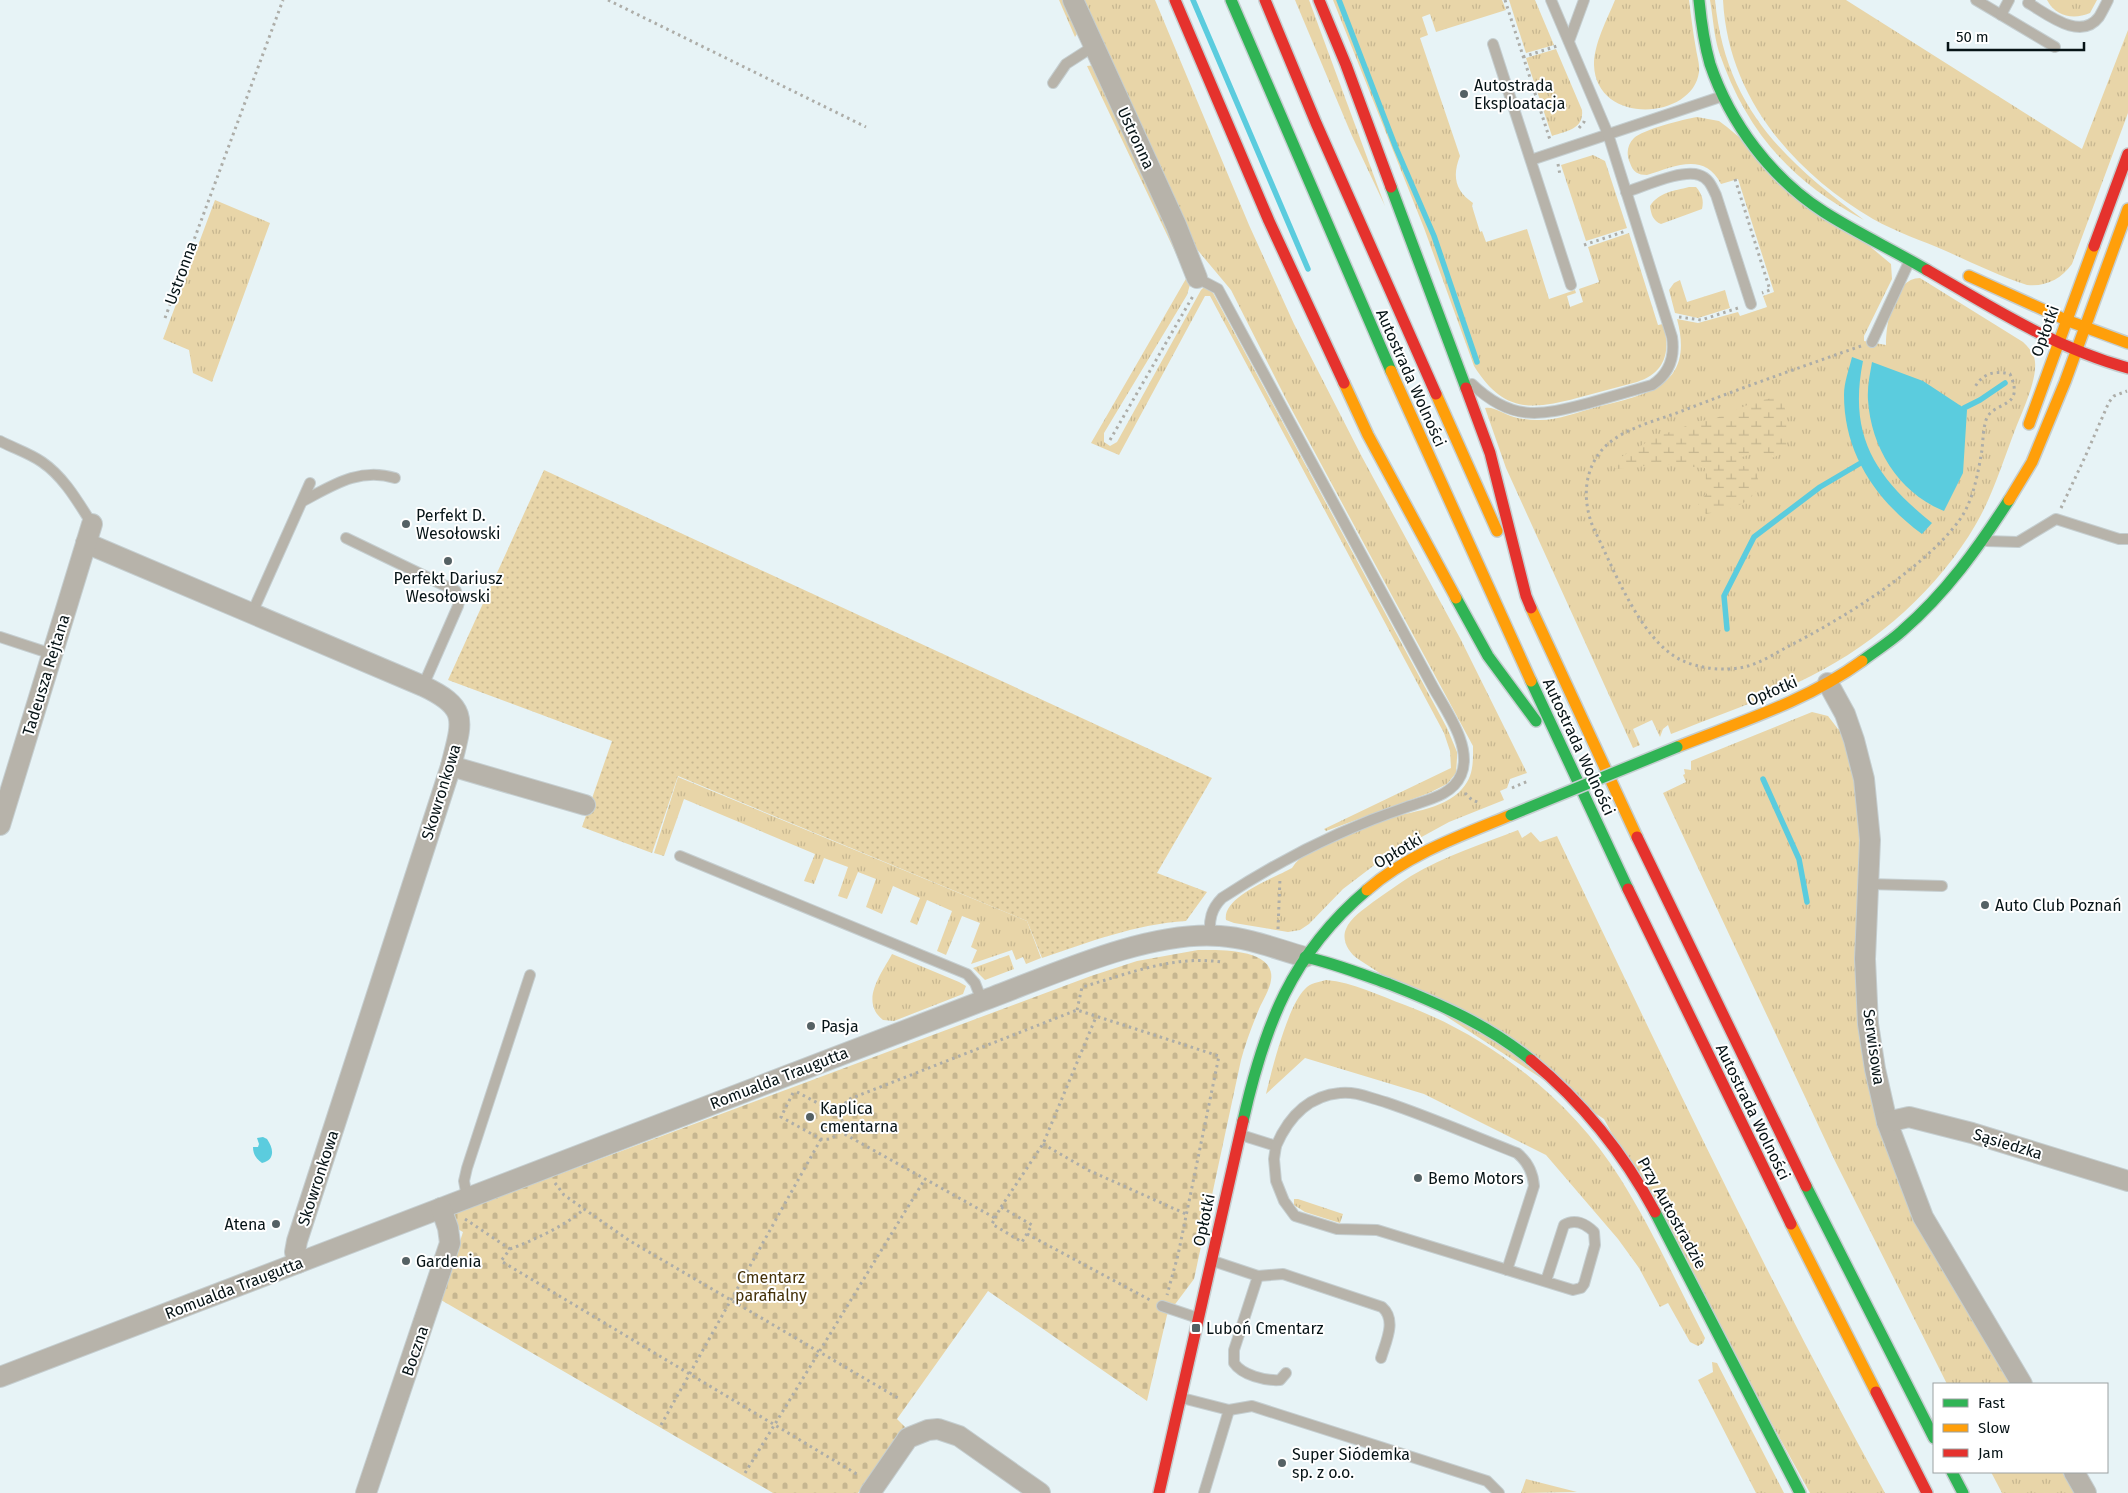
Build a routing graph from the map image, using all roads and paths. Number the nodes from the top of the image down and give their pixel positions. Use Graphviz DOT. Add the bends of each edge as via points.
graph roads {
  1 [pos="283,0"];
  2 [pos="608,0"];
  3 [pos="1073,0"];
  4 [pos="1175,0"];
  5 [pos="1231,0"];
  6 [pos="1265,0"];
  7 [pos="1320,0"];
  8 [pos="1506,0"];
  9 [pos="1551,0"];
  10 [pos="1584,0"];
  11 [pos="1699,0"];
  12 [pos="1976,0"];
  13 [pos="2009,0"];
  14 [pos="2030,0"];
  15 [pos="2108,0"];
  16 [pos="2001,15"];
  17 [pos="1554,37"];
  18 [pos="1569,41"];
  19 [pos="1493,44"];
  20 [pos="1094,46"];
  21 [pos="1558,46"];
  22 [pos="2055,47"];
  23 [pos="1561,54"];
  24 [pos="1523,57"];
  25 [pos="1053,83"];
  26 [pos="1724,96"];
  27 [pos="1584,112"];
  28 [pos="866,127"];
  29 [pos="1575,131"];
  30 [pos="1608,134"];
  31 [pos="1558,137"];
  32 [pos="2128,154"];
  33 [pos="1531,160"];
  34 [pos="1626,192"];
  35 [pos="2128,209"];
  36 [pos="1631,230"];
  37 [pos="1584,245"];
  38 [pos="1912,257"];
  39 [pos="1941,265"];
  40 [pos="2085,270"];
  41 [pos="1955,271"];
  42 [pos="1197,278"];
  43 [pos="1572,285"];
  44 [pos="2066,288"];
  45 [pos="2047,297"];
  46 [pos="2022,299"];
  47 [pos="1750,304"];
  48 [pos="165,318"];
  49 [pos="2066,320"];
  50 [pos="2084,327"];
  51 [pos="1872,342"];
  52 [pos="2058,342"];
  53 [pos="2128,343"];
  54 [pos="2076,351"];
  55 [pos="1456,362"];
  56 [pos="2128,368"];
  57 [pos="1974,389"];
  58 [pos="2128,391"];
  59 [pos="2023,439"];
  60 [pos="1110,440"];
  61 [pos="0,441"];
  62 [pos="2010,477"];
  63 [pos="395,478"];
  64 [pos="310,483"];
  65 [pos="303,501"];
  66 [pos="2056,518"];
  67 [pos="1996,520"];
  68 [pos="89,534"];
  69 [pos="346,538"];
  70 [pos="2128,539"];
  71 [pos="1983,541"];
  72 [pos="1526,596"];
  73 [pos="252,613"];
  74 [pos="0,638"];
  75 [pos="52,654"];
  76 [pos="1828,683"];
  77 [pos="424,686"];
  78 [pos="451,766"];
  79 [pos="1571,769"];
  80 [pos="1528,781"];
  81 [pos="1456,784"];
  82 [pos="1511,789"];
  83 [pos="1481,804"];
  84 [pos="585,805"];
  85 [pos="0,825"];
  86 [pos="680,856"];
  87 [pos="1278,865"];
  88 [pos="1868,884"];
  89 [pos="1942,886"];
  90 [pos="1277,934"];
  91 [pos="1210,935"];
  92 [pos="1305,957"];
  93 [pos="1222,962"];
  94 [pos="530,976"];
  95 [pos="982,1001"];
  96 [pos="1077,1010"];
  97 [pos="1096,1017"];
  98 [pos="840,1114"];
  99 [pos="1887,1122"];
  100 [pos="839,1131"];
  101 [pos="1240,1135"];
  102 [pos="821,1139"];
  103 [pos="1043,1144"];
  104 [pos="1276,1146"];
  105 [pos="549,1166"];
  106 [pos="925,1179"];
  107 [pos="2128,1181"];
  108 [pos="468,1197"];
  109 [pos="1001,1207"];
  110 [pos="584,1208"];
  111 [pos="1186,1214"];
  112 [pos="444,1215"];
  113 [pos="995,1218"];
  114 [pos="1027,1234"];
  115 [pos="510,1249"];
  116 [pos="1212,1261"];
  117 [pos="298,1263"];
  118 [pos="1507,1270"];
  119 [pos="1258,1276"];
  120 [pos="1546,1281"];
  121 [pos="731,1300"];
  122 [pos="1162,1306"];
  123 [pos="1198,1318"];
  124 [pos="819,1352"];
  125 [pos="1381,1358"];
  126 [pos="1286,1373"];
  127 [pos="690,1374"];
  128 [pos="0,1376"];
  129 [pos="2021,1383"];
  130 [pos="898,1398"];
  131 [pos="1181,1398"];
  132 [pos="1229,1410"];
  133 [pos="661,1425"];
  134 [pos="774,1425"];
  135 [pos="1933,1436"];
  136 [pos="745,1473"];
  137 [pos="1953,1473"];
  138 [pos="2075,1473"];
  139 [pos="860,1476"];
  140 [pos="366,1493"];
  141 [pos="870,1493"];
  142 [pos="1040,1493"];
  143 [pos="1159,1493"];
  144 [pos="1204,1493"];
  145 [pos="1499,1493"];
  146 [pos="1800,1493"];
  147 [pos="1927,1493"];
  148 [pos="1963,1493"];
  149 [pos="2086,1493"];
  1 -- 48 [label="path, Ustronna"];
  2 -- 28 [label="path"];
  3 -- 20 [label="street, Ustronna"];
  4 -- 79 [label="main road" via="1269,221 1368,435 1488,656"];
  5 -- 79 [label="main road, Autostrada Wolności" via="1361,305"];
  6 -- 72 [label="main road, Autostrada Wolności" via="1404,324"];
  7 -- 55 [label="main road"];
  8 -- 24 [label="path"];
  9 -- 18 [label="lane"];
  10 -- 18 [label="lane"];
  11 -- 26 [label="main road" via="1707,50"];
  12 -- 16 [label="lane"];
  13 -- 16 [label="lane"];
  14 -- 15 [label="lane" via="2028,3 2075,28 2087,26 2098,19"];
  16 -- 22 [label="lane"];
  17 -- 21 [label="path"];
  18 -- 30 [label="lane"];
  19 -- 33 [label="lane"];
  20 -- 25 [label="lane" via="1066,64"];
  20 -- 42 [label="street, Ustronna"];
  21 -- 23 [label="path"];
  21 -- 24 [label="path"];
  24 -- 31 [label="path" via="1550,140"];
  26 -- 30 [label="lane"];
  26 -- 38 [label="main road" via="1737,123 1782,180 1824,212"];
  27 -- 29 [label="path" via="1584,122"];
  30 -- 33 [label="lane"];
  30 -- 34 [label="lane"];
  32 -- 40 [label="main road, Opłotki"];
  33 -- 43 [label="lane"];
  34 -- 47 [label="lane" via="1687,174 1707,180 1716,195"];
  34 -- 55 [label="lane" via="1674,349 1672,359 1659,380 1652,385 1551,413 1522,412 1507,408 1485,395"];
  35 -- 50 [label="main road, Opłotki"];
  36 -- 37 [label="path"];
  38 -- 39 [label="main road"];
  38 -- 51 [label="lane"];
  38 -- 52 [label="main road"];
  40 -- 44 [label="main road"];
  40 -- 49 [label="main road, Opłotki"];
  41 -- 46 [label="main road"];
  42 -- 60 [label="path" via="1192,298"];
  42 -- 81 [label="lane" via="1218,289 1442,705 1463,748 1464,766"];
  45 -- 46 [label="main road"];
  46 -- 49 [label="main road"];
  49 -- 50 [label="main road"];
  49 -- 52 [label="main road, Opłotki"];
  50 -- 53 [label="main road"];
  50 -- 54 [label="main road, Opłotki"];
  51 -- 57 [label="path" via="1631,430 1601,451 1589,471 1586,487 1588,514 1649,633 1680,660 1701,667 1725,669 1757,663 1861,604 1930,551 1958,522 1967,506 1987,419 2014,395 2010,374 2001,371 1979,379"];
  52 -- 54 [label="main road"];
  52 -- 59 [label="main road, Opłotki"];
  54 -- 56 [label="main road"];
  54 -- 67 [label="main road, Opłotki" via="2032,462"];
  55 -- 72 [label="main road" via="1490,452"];
  58 -- 66 [label="path" via="2114,396 2109,402"];
  61 -- 68 [label="lane" via="41,461 59,476 78,501"];
  62 -- 67 [label="main road, Opłotki"];
  63 -- 65 [label="lane" via="383,474 362,474"];
  64 -- 65 [label="lane"];
  65 -- 73 [label="lane"];
  66 -- 70 [label="lane" via="2119,539"];
  66 -- 71 [label="lane" via="2018,542"];
  67 -- 71 [label="main road, Opłotki"];
  68 -- 73 [label="street, Skowronkowa"];
  68 -- 75 [label="street, Tadeusza Rejtana"];
  69 -- 77 [label="lane" via="456,591 458,606"];
  71 -- 76 [label="main road, Opłotki" via="1947,588 1917,618 1884,646"];
  72 -- 135 [label="main road" via="1635,832 1851,1276"];
  73 -- 77 [label="street, Skowronkowa"];
  74 -- 75 [label="lane"];
  75 -- 85 [label="street, Tadeusza Rejtana"];
  76 -- 88 [label="street, Serwisowa" via="1845,714 1864,779 1870,840"];
  76 -- 92 [label="main road, Opłotki, bridge" via="1781,706 1449,841 1386,875 1346,908"];
  77 -- 78 [label="street, Skowronkowa" via="447,698 458,714 460,726"];
  78 -- 84 [label="street"];
  78 -- 117 [label="street, Skowronkowa" via="297,1241"];
  79 -- 147 [label="main road, Autostrada Wolności" via="1768,1180"];
  80 -- 82 [label="path"];
  81 -- 83 [label="path"];
  81 -- 87 [label="lane" via="1441,795 1339,832"];
  86 -- 95 [label="lane" via="967,974"];
  87 -- 90 [label="path"];
  87 -- 91 [label="lane" via="1216,904 1210,918"];
  88 -- 89 [label="lane"];
  88 -- 99 [label="street, Serwisowa" via="1865,959 1868,1024"];
  91 -- 92 [label="street, Romualda Traugutta" via="1256,942"];
  91 -- 95 [label="street, Romualda Traugutta" via="1163,940 1124,950"];
  92 -- 101 [label="main road, Opłotki" via="1283,993 1265,1037"];
  92 -- 146 [label="main road, Przy Autostradzie" via="1329,961 1468,1018 1527,1058 1581,1107 1606,1136 1643,1190"];
  93 -- 96 [label="path" via="1200,959 1162,964 1082,987"];
  94 -- 108 [label="lane" via="466,1168 464,1182"];
  95 -- 105 [label="street, Romualda Traugutta"];
  96 -- 97 [label="path"];
  96 -- 98 [label="path" via="847,1100"];
  97 -- 103 [label="path"];
  97 -- 111 [label="path" via="1219,1056"];
  98 -- 100 [label="path" via="843,1123"];
  98 -- 102 [label="path" via="795,1090 781,1117"];
  99 -- 107 [label="street, Sąsiedzka" via="1909,1117"];
  99 -- 129 [label="street, Serwisowa" via="1923,1217"];
  100 -- 102 [label="path" via="836,1137"];
  100 -- 106 [label="path"];
  101 -- 104 [label="lane"];
  101 -- 116 [label="main road, Opłotki"];
  102 -- 121 [label="path"];
  103 -- 109 [label="path"];
  103 -- 111 [label="path" via="1088,1170"];
  104 -- 118 [label="lane" via="1276,1181 1284,1201 1295,1216 1337,1229 1377,1230"];
  104 -- 118 [label="lane" via="1287,1124 1303,1106 1323,1096 1342,1092 1401,1108 1517,1153 1527,1164 1534,1186"];
  105 -- 108 [label="street, Romualda Traugutta"];
  105 -- 110 [label="path" via="557,1188"];
  106 -- 113 [label="path"];
  106 -- 124 [label="path"];
  108 -- 112 [label="street, Romualda Traugutta"];
  109 -- 113 [label="path"];
  109 -- 114 [label="path" via="1032,1225"];
  110 -- 115 [label="path" via="564,1222"];
  110 -- 121 [label="path" via="630,1241"];
  111 -- 122 [label="path" via="1178,1255"];
  112 -- 115 [label="path" via="462,1217"];
  112 -- 117 [label="street, Romualda Traugutta"];
  112 -- 140 [label="street, Boczna" via="451,1238 448,1249"];
  113 -- 114 [label="path" via="992,1224 1022,1242"];
  114 -- 122 [label="path"];
  115 -- 127 [label="path" via="501,1261"];
  116 -- 119 [label="lane"];
  116 -- 123 [label="main road, Opłotki"];
  117 -- 128 [label="street, Romualda Traugutta"];
  118 -- 120 [label="lane"];
  119 -- 125 [label="lane" via="1283,1274 1382,1307 1387,1311 1391,1324"];
  119 -- 126 [label="lane" via="1234,1350 1234,1363 1242,1371 1267,1379 1280,1380"];
  120 -- 120 [label="lane" via="1573,1290 1581,1288 1596,1241 1589,1227 1573,1222 1564,1224"];
  121 -- 124 [label="path"];
  121 -- 127 [label="path"];
  122 -- 123 [label="lane"];
  123 -- 131 [label="main road, Opłotki"];
  124 -- 130 [label="path"];
  124 -- 134 [label="path"];
  127 -- 133 [label="path"];
  127 -- 134 [label="path"];
  131 -- 132 [label="lane"];
  131 -- 143 [label="main road, Opłotki"];
  132 -- 144 [label="lane"];
  132 -- 145 [label="lane" via="1252,1406 1487,1481"];
  134 -- 136 [label="path"];
  134 -- 139 [label="path"];
  137 -- 148 [label="main road"];
  138 -- 149 [label="street"];
  141 -- 142 [label="street" via="908,1438 938,1428 959,1436"];
}
